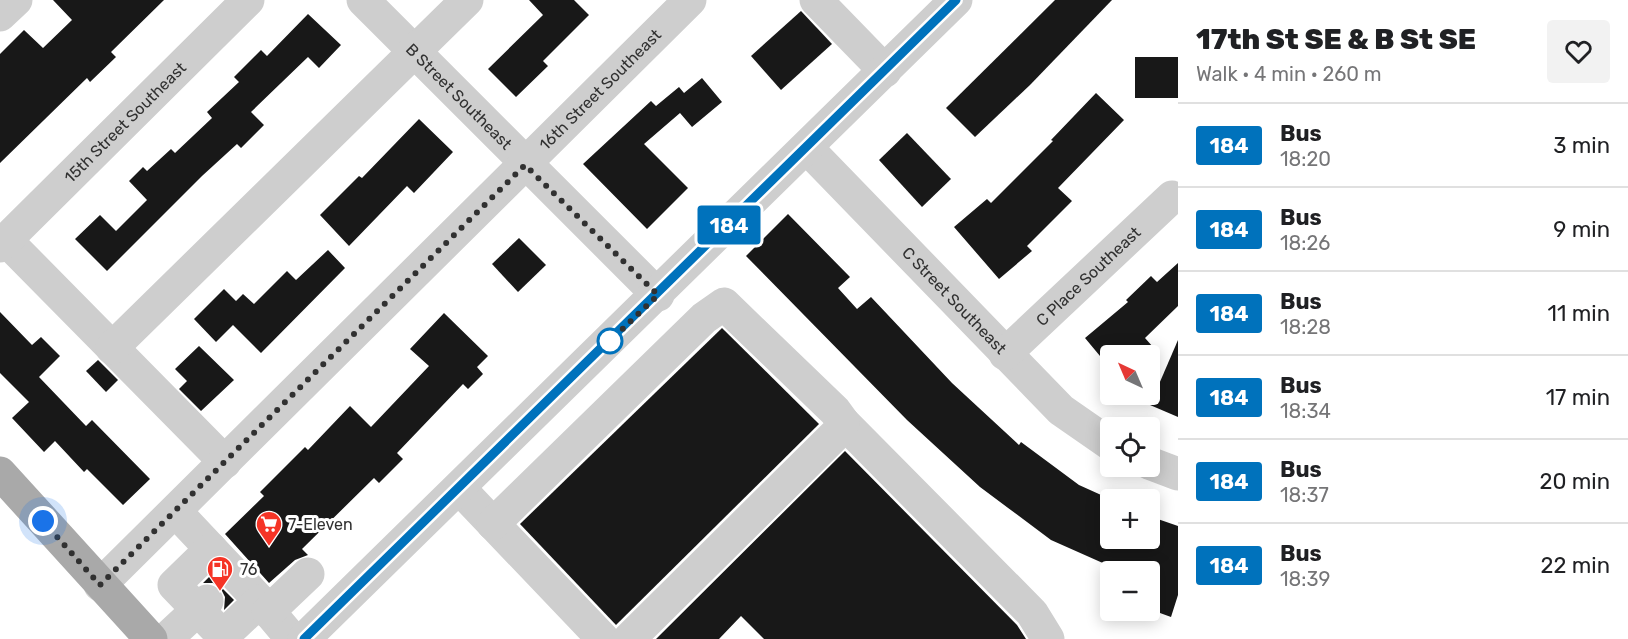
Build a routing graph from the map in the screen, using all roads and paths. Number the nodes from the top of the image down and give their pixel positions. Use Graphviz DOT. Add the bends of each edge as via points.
graph roads {
  1 [pos="16,0"];
  2 [pos="248,0"];
  3 [pos="363,0"];
  4 [pos="467,0"];
  5 [pos="690,0"];
  6 [pos="816,0"];
  7 [pos="956,0"];
  8 [pos="0,15"];
  9 [pos="414,52"];
  10 [pos="885,71"];
  11 [pos="807,148"];
  12 [pos="525,165"];
  13 [pos="1172,196"];
  14 [pos="3,243"];
  15 [pos="658,295"];
  16 [pos="112,348"];
  17 [pos="1005,354"];
  18 [pos="843,422"];
  19 [pos="1100,437"];
  20 [pos="225,462"];
  21 [pos="1160,467"];
  22 [pos="0,473"];
  23 [pos="1178,474"];
  24 [pos="459,489"];
  25 [pos="176,512"];
  26 [pos="493,524"];
  27 [pos="211,549"];
  28 [pos="308,574"];
  29 [pos="100,585"];
  30 [pos="217,591"];
  31 [pos="264,607"];
  32 [pos="151,639"];
  33 [pos="166,639"];
  34 [pos="292,639"];
  35 [pos="304,639"];
  36 [pos="603,639"];
  37 [pos="629,639"];
  38 [pos="1048,639"];
  1 -- 8 [label="street"];
  2 -- 14 [label="street, 15th Street Southeast"];
  3 -- 9 [label="street, B Street Southeast"];
  4 -- 9 [label="street"];
  5 -- 12 [label="street, 16th Street Southeast"];
  6 -- 10 [label="street"];
  7 -- 10 [label="street"];
  9 -- 12 [label="street, B Street Southeast"];
  9 -- 16 [label="street"];
  10 -- 11 [label="street"];
  11 -- 15 [label="street"];
  11 -- 17 [label="street, C Street Southeast"];
  12 -- 15 [label="street, B Street Southeast"];
  12 -- 20 [label="street, 16th Street Southeast"];
  13 -- 17 [label="street, C Place Southeast"];
  14 -- 16 [label="street"];
  15 -- 24 [label="street"];
  16 -- 20 [label="street"];
  17 -- 19 [label="street, C Street Southeast" via="1061,410"];
  18 -- 26 [label="street" via="724,304 704,318"];
  18 -- 37 [label="street" via="837,433"];
  18 -- 38 [label="street" via="1032,613"];
  20 -- 25 [label="street, 16th Street Southeast"];
  21 -- 23 [label="street"];
  22 -- 29 [label="main road"];
  24 -- 26 [label="street"];
  24 -- 35 [label="street"];
  25 -- 27 [label="street"];
  25 -- 29 [label="street, 16th Street Southeast"];
  26 -- 36 [label="street"];
  27 -- 30 [label="street"];
  27 -- 30 [label="street" via="174,585"];
  28 -- 31 [label="street"];
  29 -- 32 [label="main road"];
  30 -- 31 [label="street"];
  30 -- 31 [label="street" via="224,636"];
  30 -- 33 [label="street"];
  31 -- 34 [label="street"];
}
